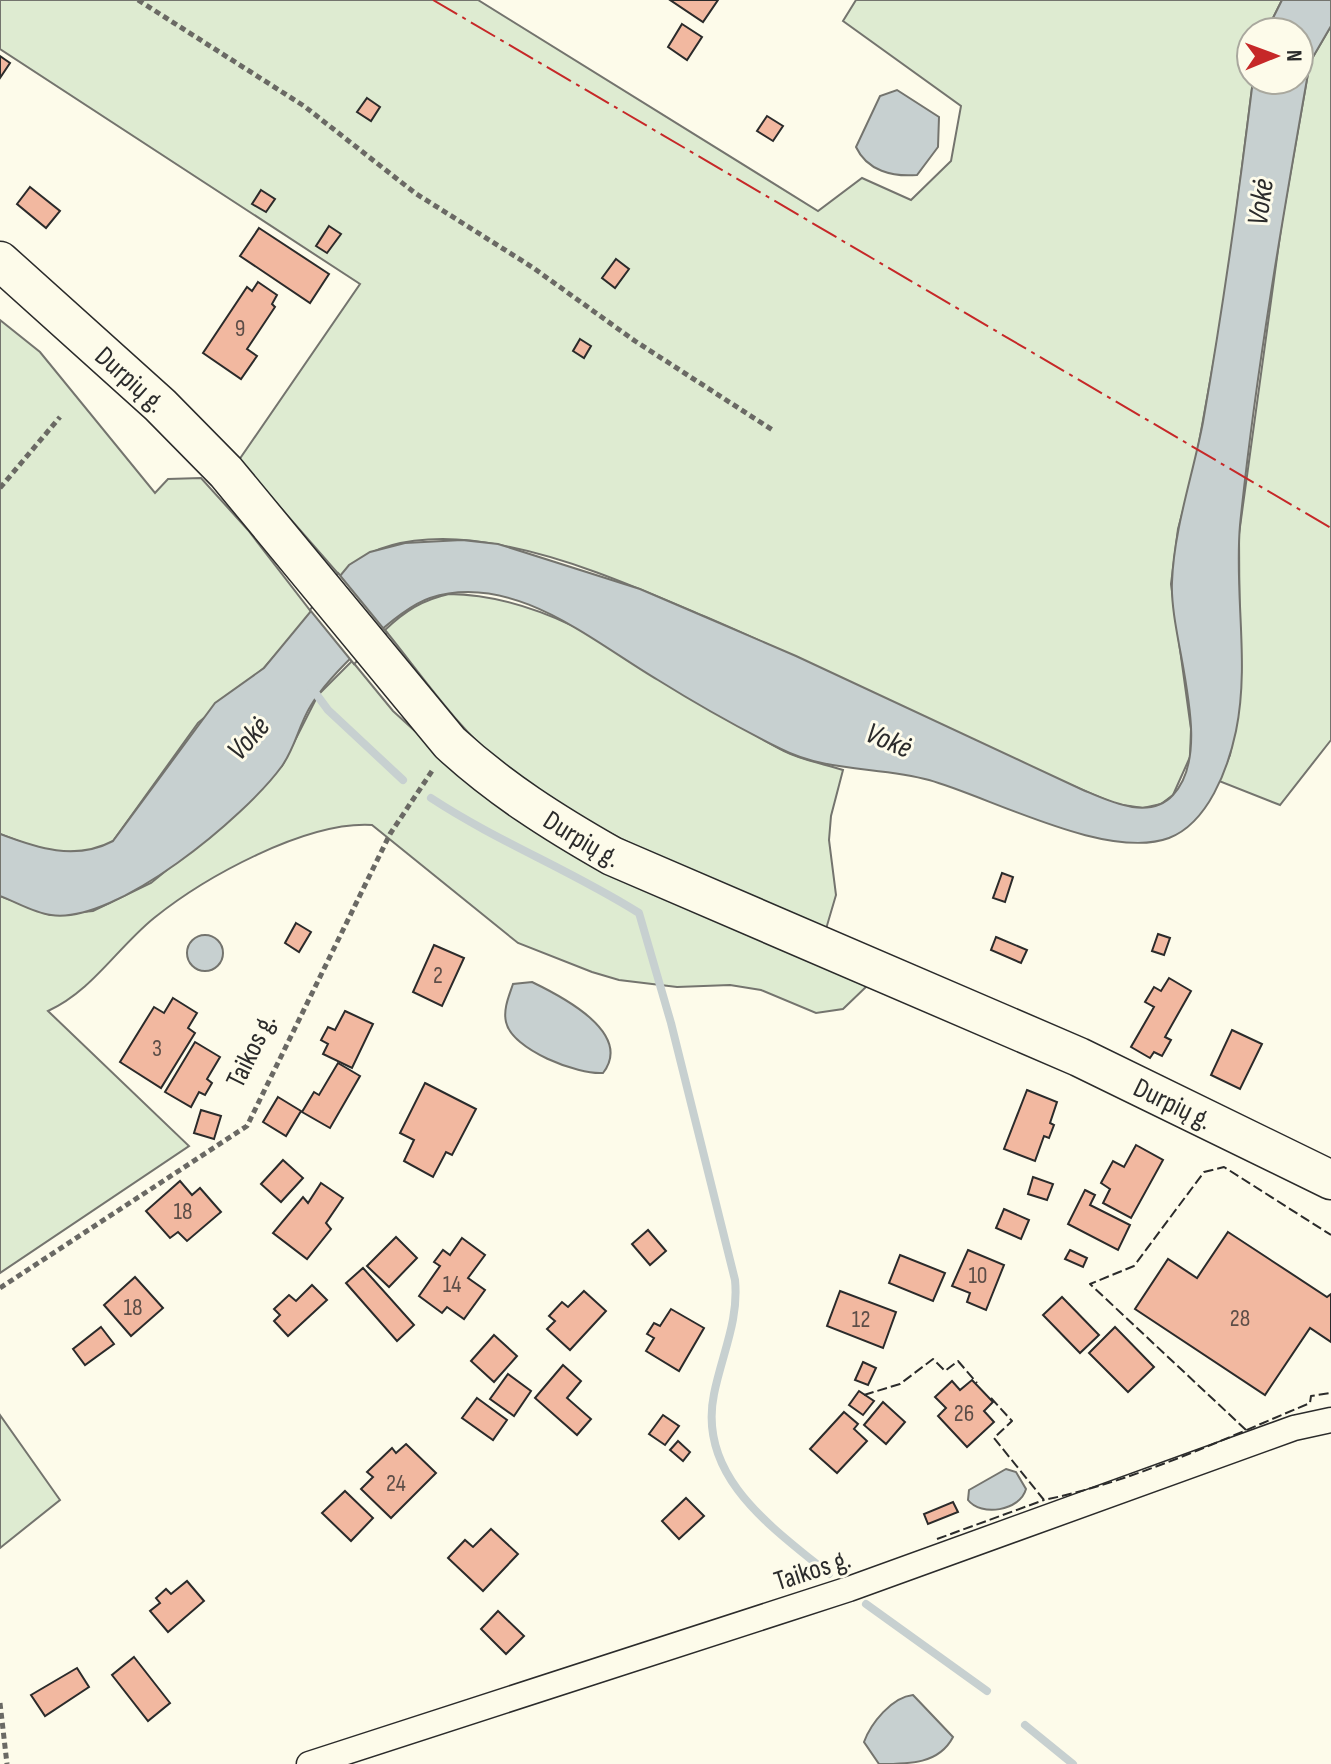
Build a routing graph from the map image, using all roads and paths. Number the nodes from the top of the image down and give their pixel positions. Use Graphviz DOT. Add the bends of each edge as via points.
graph roads {
  1 [pos="138,0"];
  2 [pos="0,261"];
  3 [pos="60,417"];
  4 [pos="774,431"];
  5 [pos="0,488"];
  6 [pos="450,743"];
  7 [pos="1331,1180"];
  8 [pos="0,1288"];
  9 [pos="1331,1420"];
  10 [pos="0,1703"];
  11 [pos="7,1764"];
  12 [pos="309,1764"];
  1 -- 4 [label="path" via="304,106 415,193"];
  2 -- 6 [label="main road, Durpių g." via="226,472"];
  3 -- 5 [label="path"];
  6 -- 7 [label="main road, Durpių g." via="533,810 612,856 1079,1057"];
  6 -- 8 [label="path, Taikos g." via="390,834 247,1126"];
  9 -- 12 [label="street, Taikos g." via="1294,1428 849,1589"];
  10 -- 11 [label="path"];
}
